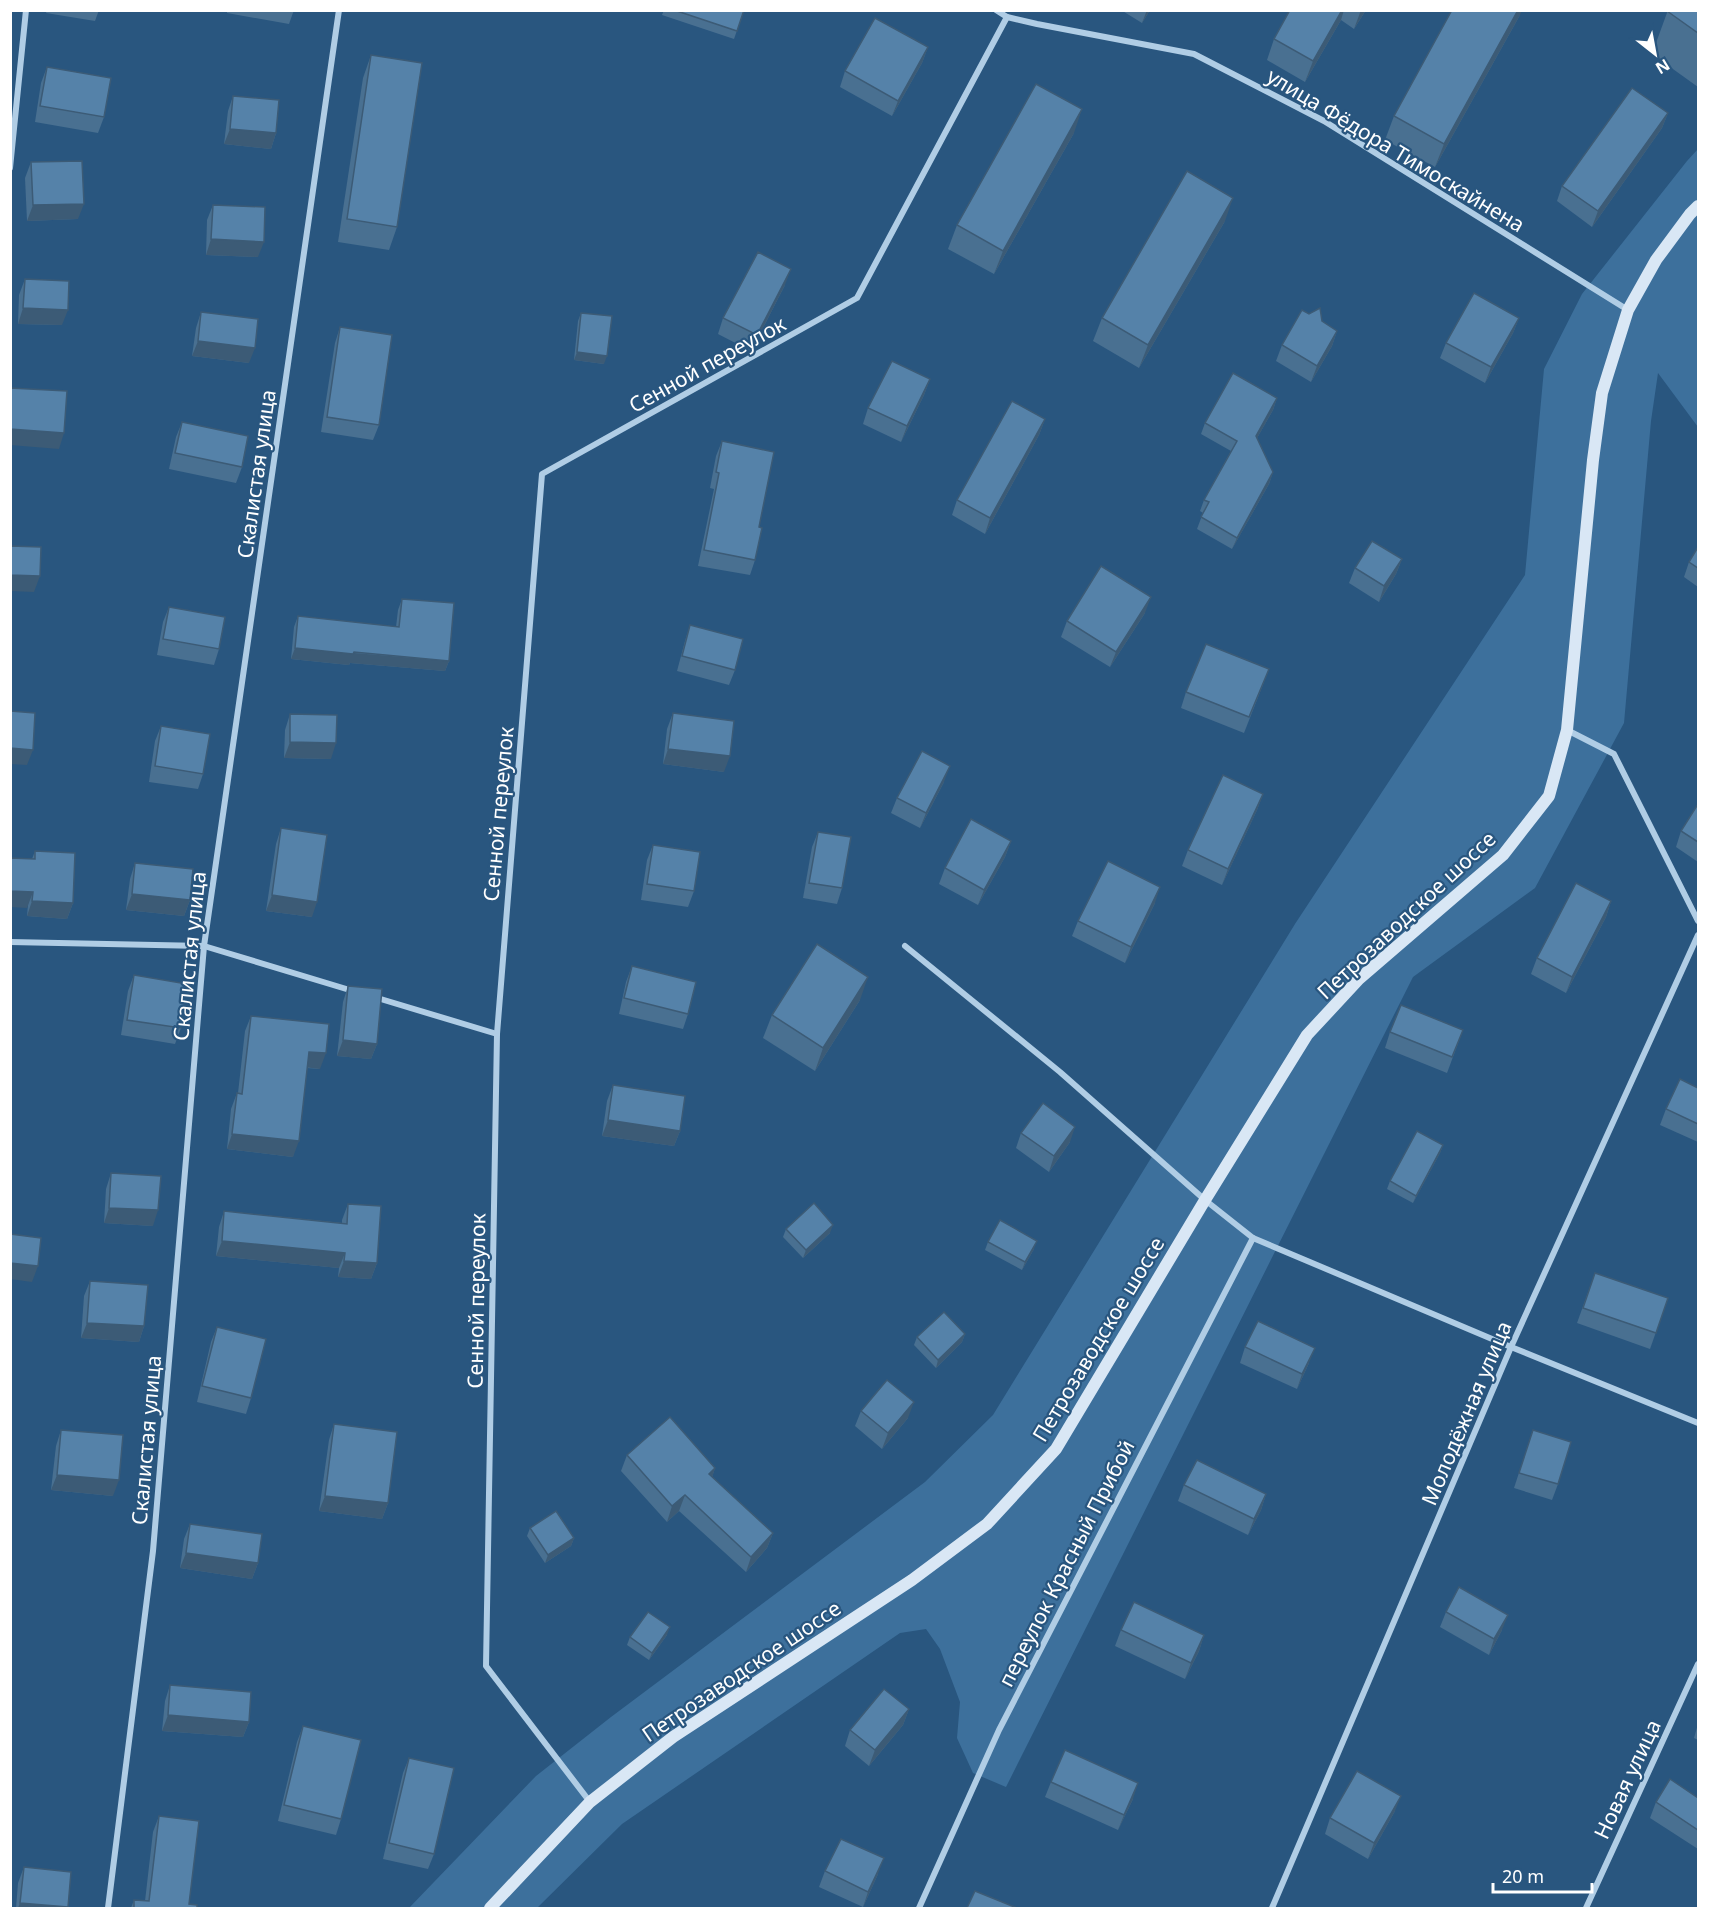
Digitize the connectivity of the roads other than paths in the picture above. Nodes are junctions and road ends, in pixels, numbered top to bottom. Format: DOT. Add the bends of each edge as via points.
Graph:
graph roads {
  1 [pos="26,10"];
  2 [pos="339,10"];
  3 [pos="996,10"];
  4 [pos="1007,17"];
  5 [pos="10,168"];
  6 [pos="1698,206"];
  7 [pos="1628,310"];
  8 [pos="1568,730"];
  9 [pos="1698,921"];
  10 [pos="1698,935"];
  11 [pos="10,942"];
  12 [pos="204,946"];
  13 [pos="905,946"];
  14 [pos="497,1034"];
  15 [pos="1206,1200"];
  16 [pos="1253,1238"];
  17 [pos="1511,1347"];
  18 [pos="1698,1423"];
  19 [pos="1698,1664"];
  20 [pos="590,1802"];
  21 [pos="108,1908"];
  22 [pos="490,1908"];
  23 [pos="919,1908"];
  24 [pos="1272,1908"];
  25 [pos="1586,1908"];
  1 -- 5 [label="street"];
  2 -- 12 [label="street, Скалистая улица"];
  3 -- 4 [label="street, улица Фёдора Тимоскайнена"];
  4 -- 7 [label="street, улица Фёдора Тимоскайнена" via="1194,54 1324,121"];
  4 -- 14 [label="street, Сенной переулок" via="857,298 542,474"];
  6 -- 7 [label="main road, Петрозаводское шоссе" via="1656,260"];
  7 -- 8 [label="main road, Петрозаводское шоссе" via="1602,393"];
  8 -- 9 [label="street" via="1614,754"];
  8 -- 15 [label="main road, Петрозаводское шоссе" via="1549,796 1503,855 1359,979 1307,1035"];
  10 -- 17 [label="street, Молодёжная улица"];
  11 -- 12 [label="street"];
  12 -- 14 [label="street"];
  12 -- 21 [label="street, Скалистая улица" via="153,1551"];
  13 -- 15 [label="street" via="1060,1072"];
  14 -- 20 [label="street, Сенной переулок" via="486,1666"];
  15 -- 16 [label="street"];
  15 -- 20 [label="main road, Петрозаводское шоссе" via="1056,1449 987,1524 912,1580 673,1737"];
  16 -- 17 [label="street"];
  16 -- 23 [label="street, переулок Красный Прибой" via="999,1730"];
  17 -- 18 [label="street"];
  17 -- 24 [label="street, Молодёжная улица"];
  19 -- 25 [label="street, Новая улица"];
  20 -- 22 [label="main road, Петрозаводское шоссе"];
}
